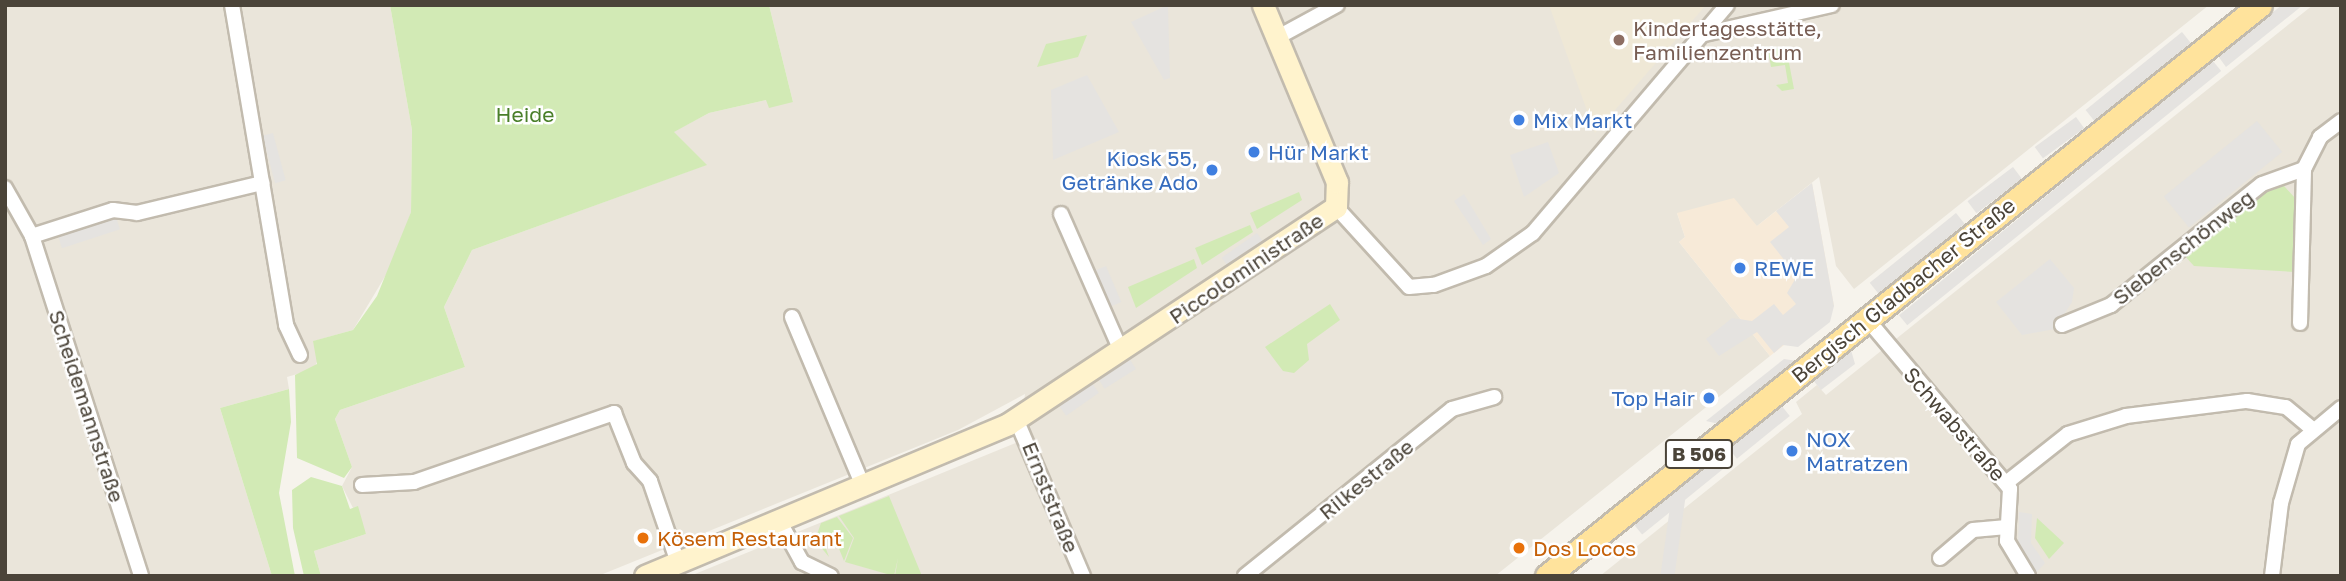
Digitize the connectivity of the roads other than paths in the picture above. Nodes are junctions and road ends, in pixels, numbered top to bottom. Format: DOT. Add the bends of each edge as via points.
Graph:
graph roads {
  1 [pos="232,5"];
  2 [pos="1263,5"];
  3 [pos="1337,5"];
  4 [pos="1727,5"];
  5 [pos="1832,5"];
  6 [pos="2260,5"];
  7 [pos="1779,9"];
  8 [pos="1703,34"];
  9 [pos="1278,37"];
  10 [pos="2341,121"];
  11 [pos="2304,169"];
  12 [pos="262,183"];
  13 [pos="5,188"];
  14 [pos="1336,207"];
  15 [pos="1061,214"];
  16 [pos="32,236"];
  17 [pos="792,317"];
  18 [pos="1867,319"];
  19 [pos="2300,323"];
  20 [pos="2062,326"];
  21 [pos="1121,351"];
  22 [pos="300,355"];
  23 [pos="1494,397"];
  24 [pos="2341,408"];
  25 [pos="1016,419"];
  26 [pos="2310,427"];
  27 [pos="2006,483"];
  28 [pos="362,485"];
  29 [pos="864,488"];
  30 [pos="779,522"];
  31 [pos="2007,527"];
  32 [pos="1940,558"];
  33 [pos="678,563"];
  34 [pos="141,576"];
  35 [pos="645,576"];
  36 [pos="831,576"];
  37 [pos="1083,576"];
  38 [pos="1245,576"];
  39 [pos="1547,576"];
  40 [pos="2028,576"];
  41 [pos="2272,576"];
  1 -- 12 [label="street"];
  2 -- 9 [label="street"];
  3 -- 9 [label="street"];
  4 -- 8 [label="street, Piccoloministraße"];
  5 -- 7 [label="street"];
  6 -- 18 [label="main road, Bergisch Gladbacher Straße / B 506"];
  7 -- 8 [label="street"];
  8 -- 14 [label="street, Piccoloministraße" via="1533,233 1486,266 1409,287"];
  9 -- 14 [label="street" via="1337,181"];
  10 -- 11 [label="street" via="2320,137"];
  11 -- 19 [label="street"];
  11 -- 20 [label="street, Siebenschönweg" via="2262,184 2110,305"];
  12 -- 16 [label="street" via="137,213 113,209"];
  12 -- 22 [label="street" via="286,326"];
  13 -- 16 [label="street, Scheidemannstraße"];
  14 -- 21 [label="street, Piccoloministraße"];
  15 -- 21 [label="street"];
  16 -- 34 [label="street, Scheidemannstraße"];
  17 -- 29 [label="street"];
  18 -- 27 [label="street, Schwabstraße"];
  18 -- 39 [label="main road, Bergisch Gladbacher Straße / B 506"];
  21 -- 25 [label="street, Piccoloministraße"];
  23 -- 38 [label="street, Rilkestraße" via="1452,410"];
  24 -- 26 [label="street"];
  25 -- 29 [label="street, Piccoloministraße"];
  25 -- 37 [label="street, Ernststraße"];
  26 -- 27 [label="street" via="2286,407 2247,401 2126,416 2068,434"];
  26 -- 41 [label="street" via="2287,473"];
  27 -- 31 [label="street, Schwabstraße" via="2013,499"];
  28 -- 33 [label="street" via="414,482 614,413 634,463 650,481"];
  29 -- 30 [label="street, Piccoloministraße"];
  30 -- 33 [label="street, Piccoloministraße"];
  30 -- 36 [label="street" via="802,562"];
  31 -- 32 [label="street" via="1973,530"];
  31 -- 40 [label="street, Schwabstraße" via="2011,552"];
  33 -- 35 [label="street, Piccoloministraße"];
}
